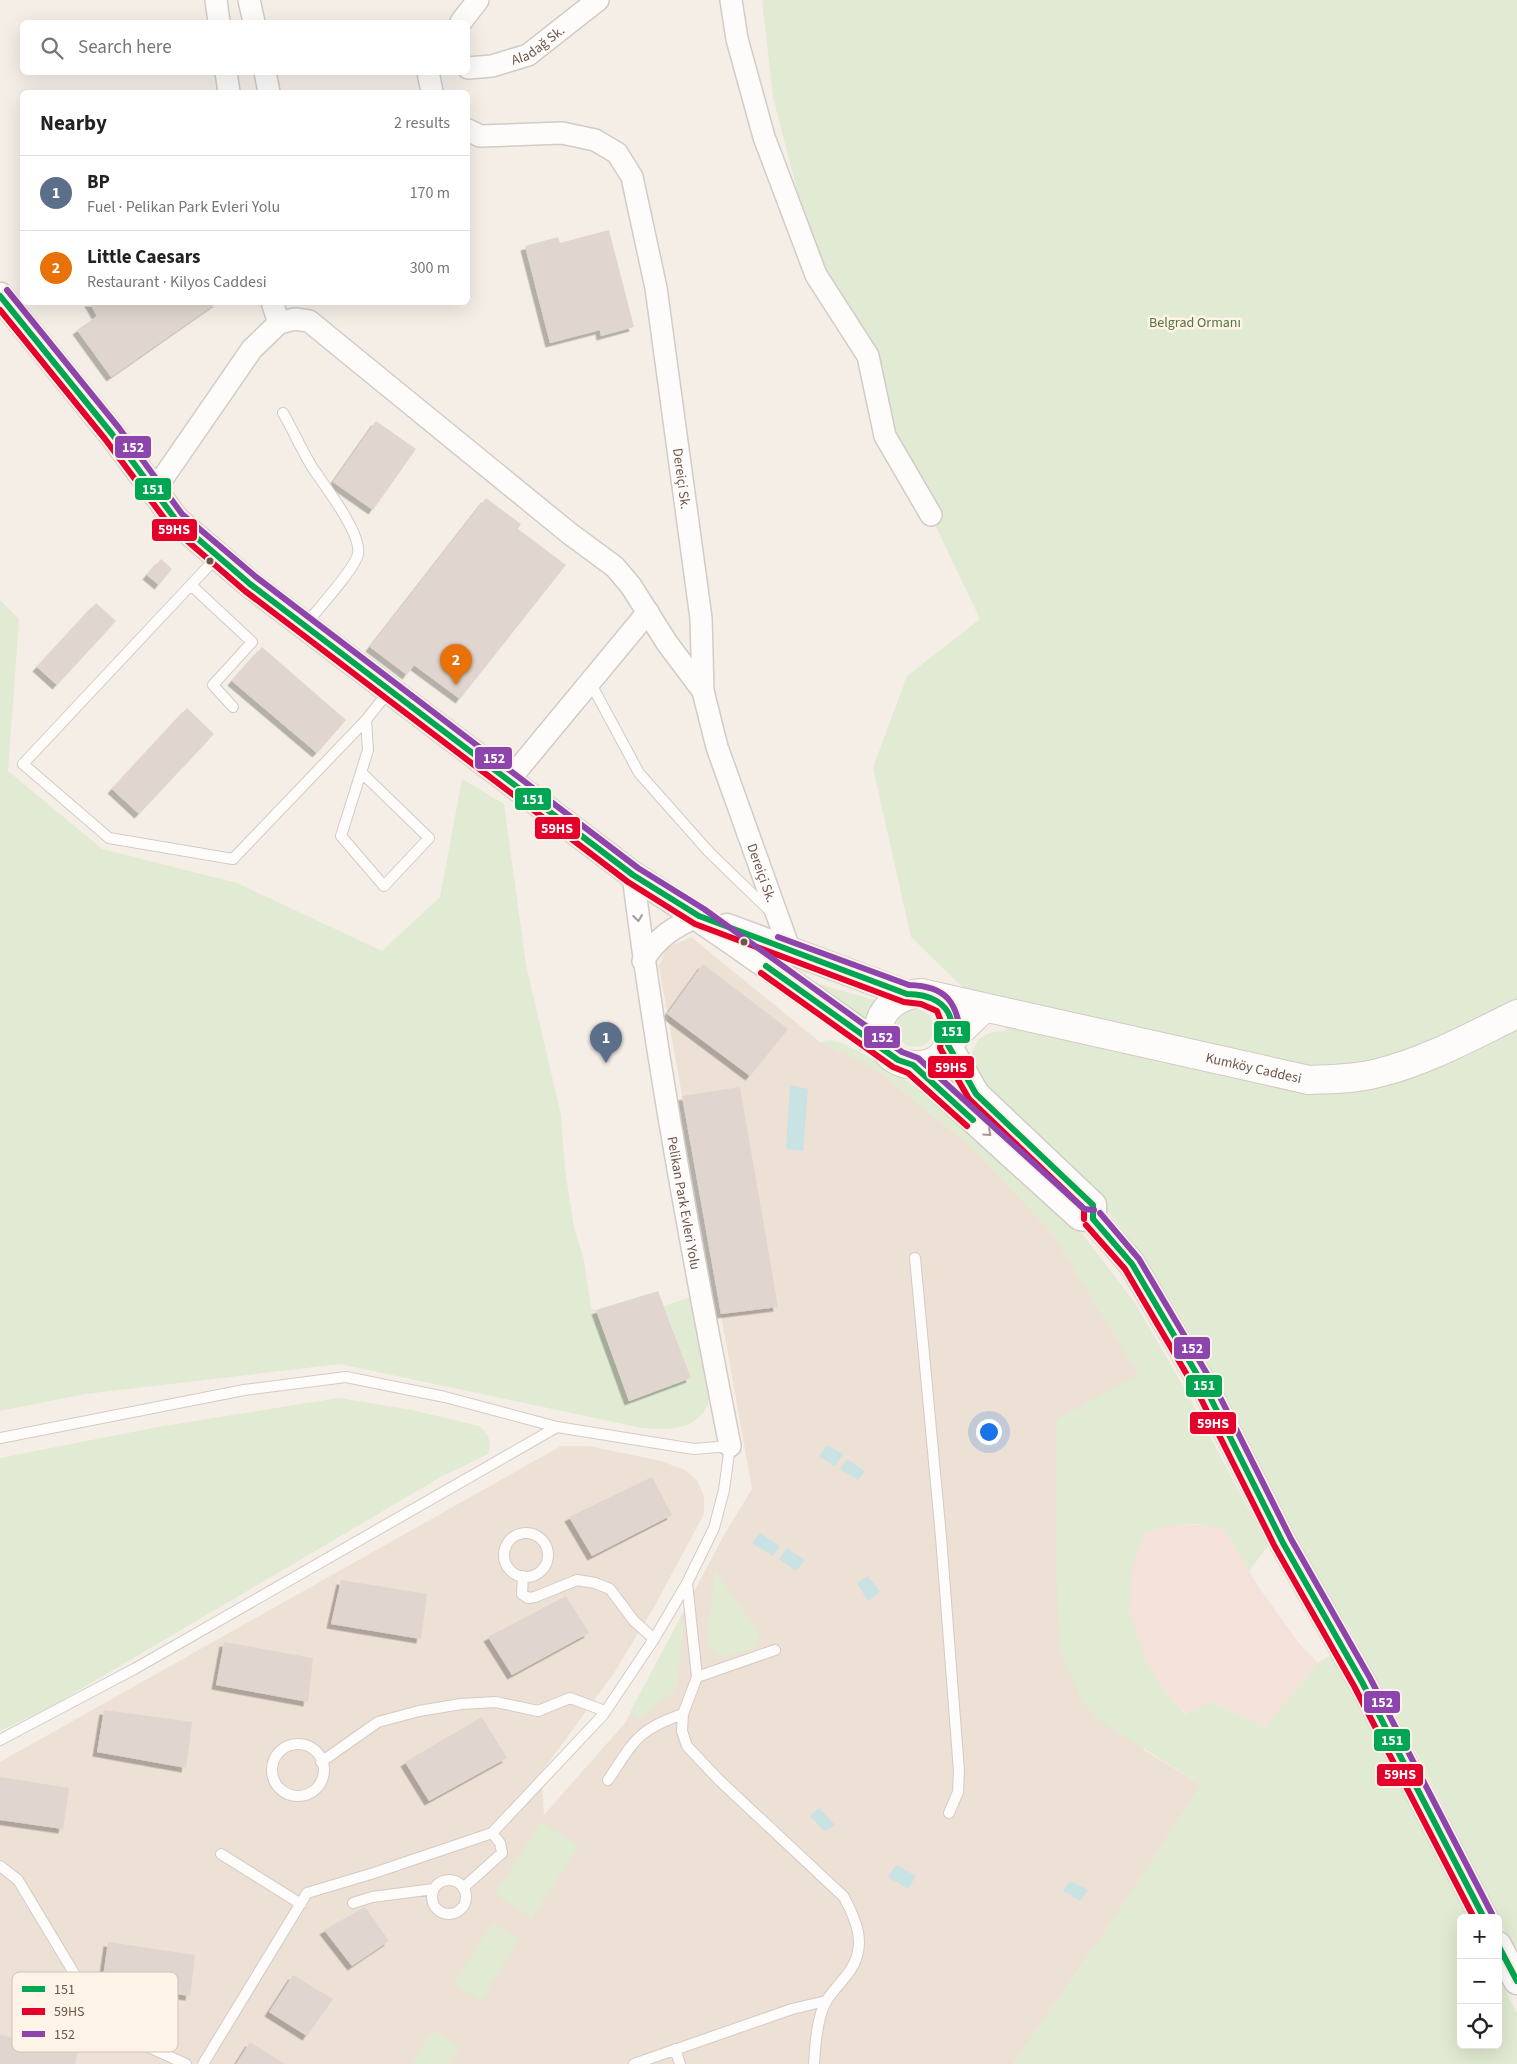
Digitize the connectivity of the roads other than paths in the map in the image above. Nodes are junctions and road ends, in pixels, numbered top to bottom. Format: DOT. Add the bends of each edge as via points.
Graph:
graph roads {
  1 [pos="216,0"];
  2 [pos="249,0"];
  3 [pos="478,0"];
  4 [pos="598,0"];
  5 [pos="731,0"];
  6 [pos="219,20"];
  7 [pos="254,20"];
  8 [pos="463,20"];
  9 [pos="470,68"];
  10 [pos="226,75"];
  11 [pos="266,75"];
  12 [pos="229,90"];
  13 [pos="269,90"];
  14 [pos="472,135"];
  15 [pos="0,296"];
  16 [pos="273,305"];
  17 [pos="308,312"];
  18 [pos="279,323"];
  19 [pos="283,412"];
  20 [pos="154,491"];
  21 [pos="931,515"];
  22 [pos="218,556"];
  23 [pos="191,585"];
  24 [pos="648,612"];
  25 [pos="305,625"];
  26 [pos="590,682"];
  27 [pos="390,690"];
  28 [pos="703,690"];
  29 [pos="233,707"];
  30 [pos="366,720"];
  31 [pos="361,772"];
  32 [pos="509,780"];
  33 [pos="633,874"];
  34 [pos="699,916"];
  35 [pos="778,918"];
  36 [pos="790,951"];
  37 [pos="643,960"];
  38 [pos="907,994"];
  39 [pos="934,998"];
  40 [pos="984,1008"];
  41 [pos="1517,1014"];
  42 [pos="950,1043"];
  43 [pos="885,1049"];
  44 [pos="913,1065"];
  45 [pos="1093,1219"];
  46 [pos="915,1258"];
  47 [pos="558,1427"];
  48 [pos="0,1438"];
  49 [pos="730,1446"];
  50 [pos="523,1576"];
  51 [pos="687,1583"];
  52 [pos="654,1640"];
  53 [pos="776,1650"];
  54 [pos="697,1677"];
  55 [pos="605,1711"];
  56 [pos="682,1714"];
  57 [pos="0,1740"];
  58 [pos="322,1762"];
  59 [pos="608,1780"];
  60 [pos="949,1813"];
  61 [pos="492,1833"];
  62 [pos="221,1854"];
  63 [pos="0,1866"];
  64 [pos="463,1888"];
  65 [pos="434,1889"];
  66 [pos="353,1903"];
  67 [pos="301,1904"];
  68 [pos="1482,1914"];
  69 [pos="1502,1953"];
  70 [pos="73,1972"];
  71 [pos="1517,1981"];
  72 [pos="826,2001"];
  73 [pos="674,2049"];
  74 [pos="160,2052"];
  75 [pos="186,2064"];
  76 [pos="203,2064"];
  77 [pos="634,2064"];
  78 [pos="680,2064"];
  79 [pos="814,2064"];
  1 -- 6 [label="street"];
  2 -- 7 [label="street"];
  3 -- 8 [label="street"];
  4 -- 9 [label="street, Aladağ Sk." via="528,55 492,66"];
  5 -- 21 [label="street" via="737,40 764,137 816,275 868,356 885,436"];
  10 -- 12 [label="street"];
  11 -- 13 [label="street"];
  14 -- 28 [label="street, Dereiçi Sk." via="562,132 595,140 617,153 632,177 658,298 701,618"];
  15 -- 20 [label="street"];
  16 -- 18 [label="street"];
  17 -- 18 [label="street"];
  17 -- 24 [label="street" via="569,533 615,567"];
  18 -- 20 [label="street" via="252,349"];
  19 -- 25 [label="lane" via="312,466 343,512 357,543 358,554 351,567"];
  20 -- 22 [label="street" via="176,520"];
  22 -- 23 [label="lane"];
  22 -- 25 [label="street"];
  23 -- 29 [label="lane" via="252,642 213,686"];
  23 -- 30 [label="lane" via="23,764 110,838 232,859"];
  24 -- 26 [label="street"];
  24 -- 28 [label="street"];
  25 -- 27 [label="street"];
  26 -- 32 [label="street"];
  26 -- 35 [label="lane" via="639,774 709,852"];
  27 -- 30 [label="lane"];
  27 -- 32 [label="street"];
  28 -- 35 [label="street, Dereiçi Sk." via="717,747"];
  30 -- 31 [label="lane" via="368,750"];
  31 -- 31 [label="lane" via="429,838 384,886 341,836"];
  32 -- 33 [label="street"];
  33 -- 34 [label="street"];
  33 -- 37 [label="street, Pelikan Park Evleri Yolu, one-way"];
  34 -- 36 [label="street"];
  34 -- 37 [label="street" via="678,924 659,939"];
  34 -- 43 [label="street" via="766,967"];
  35 -- 36 [label="street, Dereiçi Sk."];
  36 -- 38 [label="street"];
  37 -- 49 [label="street, Pelikan Park Evleri Yolu" via="695,1267"];
  38 -- 39 [label="main road" via="921,993"];
  38 -- 43 [label="main road" via="895,1000 885,1011 880,1026"];
  39 -- 40 [label="main road, Kumköy Caddesi"];
  39 -- 42 [label="main road" via="947,1009 951,1020"];
  40 -- 41 [label="main road, Kumköy Caddesi" via="1309,1080 1378,1073 1446,1049"];
  40 -- 42 [label="main road"];
  42 -- 44 [label="main road" via="940,1057 926,1064"];
  42 -- 45 [label="street" via="976,1094 1093,1205"];
  43 -- 44 [label="main road" via="898,1060"];
  44 -- 45 [label="street, one-way" via="1080,1217"];
  45 -- 68 [label="street" via="1132,1264 1208,1392 1283,1543 1362,1682"];
  46 -- 60 [label="lane" via="941,1537 958,1771 958,1792"];
  47 -- 48 [label="lane" via="445,1397 346,1378 244,1390"];
  47 -- 49 [label="lane" via="694,1449"];
  47 -- 57 [label="lane" via="136,1668"];
  49 -- 51 [label="lane" via="724,1490 714,1528"];
  50 -- 50 [label="lane" via="537,1574 546,1563 547,1549 532,1534 511,1538 504,1551 510,1571"];
  50 -- 52 [label="lane" via="522,1594 528,1598 576,1580 610,1589 634,1621"];
  51 -- 52 [label="lane"];
  51 -- 54 [label="lane"];
  52 -- 55 [label="lane"];
  53 -- 54 [label="lane"];
  54 -- 56 [label="lane"];
  55 -- 58 [label="lane" via="570,1698 538,1710 496,1702 419,1711 378,1722"];
  55 -- 61 [label="lane"];
  56 -- 59 [label="lane" via="659,1722 638,1736"];
  56 -- 72 [label="lane" via="682,1731 687,1746 844,1896 857,1922 860,1943 852,1968"];
  58 -- 58 [label="lane" via="322,1779 311,1792 303,1795 286,1793 274,1781 272,1764 275,1756 288,1745 305,1744 319,1753"];
  61 -- 64 [label="lane" via="500,1843 502,1853"];
  61 -- 67 [label="lane" via="307,1893"];
  62 -- 67 [label="lane"];
  63 -- 70 [label="lane" via="18,1880"];
  64 -- 65 [label="lane" via="448,1880"];
  64 -- 65 [label="lane" via="465,1904 452,1914 437,1909 432,1900"];
  65 -- 66 [label="lane" via="372,1897"];
  67 -- 76 [label="lane"];
  69 -- 71 [label="street"];
  72 -- 73 [label="lane" via="792,2009"];
  72 -- 79 [label="lane" via="816,2040"];
  73 -- 77 [label="lane"];
  73 -- 78 [label="lane"];
  74 -- 75 [label="lane"];
}
